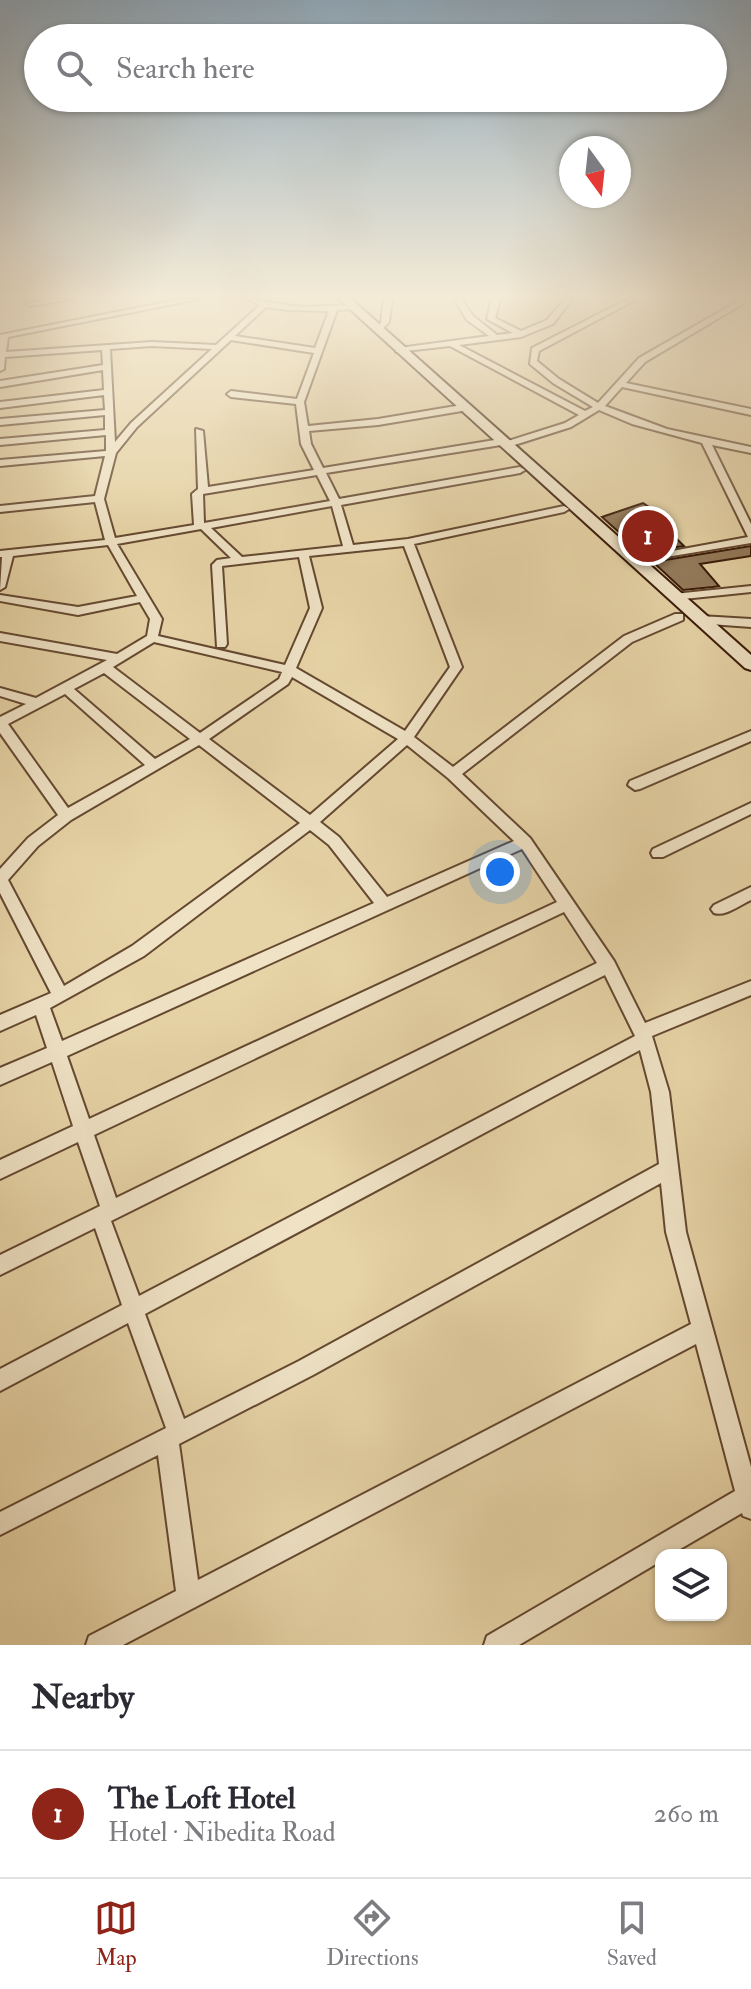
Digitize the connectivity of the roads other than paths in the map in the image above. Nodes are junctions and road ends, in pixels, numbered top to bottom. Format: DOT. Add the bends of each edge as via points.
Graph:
graph roads {
  1 [pos="52,376"];
  2 [pos="107,376"];
  3 [pos="187,376"];
  4 [pos="309,376"];
  5 [pos="427,376"];
  6 [pos="512,376"];
  7 [pos="548,376"];
  8 [pos="627,376"];
  9 [pos="0,384"];
  10 [pos="619,384"];
  11 [pos="108,392"];
  12 [pos="231,394"];
  13 [pos="300,402"];
  14 [pos="0,405"];
  15 [pos="600,406"];
  16 [pos="462,408"];
  17 [pos="109,412"];
  18 [pos="751,412"];
  19 [pos="586,415"];
  20 [pos="0,422"];
  21 [pos="304,429"];
  22 [pos="199,431"];
  23 [pos="109,432"];
  24 [pos="0,442"];
  25 [pos="706,442"];
  26 [pos="503,443"];
  27 [pos="751,450"];
  28 [pos="111,453"];
  29 [pos="0,463"];
  30 [pos="520,470"];
  31 [pos="319,473"];
  32 [pos="203,491"];
  33 [pos="99,499"];
  34 [pos="336,503"];
  35 [pos="0,509"];
  36 [pos="564,509"];
  37 [pos="202,526"];
  38 [pos="751,538"];
  39 [pos="111,542"];
  40 [pos="408,542"];
  41 [pos="349,548"];
  42 [pos="303,553"];
  43 [pos="4,554"];
  44 [pos="238,559"];
  45 [pos="634,561"];
  46 [pos="0,587"];
  47 [pos="751,589"];
  48 [pos="674,597"];
  49 [pos="0,598"];
  50 [pos="143,598"];
  51 [pos="679,617"];
  52 [pos="700,620"];
  53 [pos="751,623"];
  54 [pos="0,637"];
  55 [pos="152,638"];
  56 [pos="221,644"];
  57 [pos="120,659"];
  58 [pos="751,664"];
  59 [pos="105,667"];
  60 [pos="290,670"];
  61 [pos="751,680"];
  62 [pos="66,688"];
  63 [pos="0,692"];
  64 [pos="37,703"];
  65 [pos="0,723"];
  66 [pos="751,736"];
  67 [pos="407,738"];
  68 [pos="200,739"];
  69 [pos="154,765"];
  70 [pos="453,774"];
  71 [pos="635,785"];
  72 [pos="751,808"];
  73 [pos="66,816"];
  74 [pos="311,822"];
  75 [pos="525,842"];
  76 [pos="658,853"];
  77 [pos="751,893"];
  78 [pos="567,904"];
  79 [pos="384,905"];
  80 [pos="719,909"];
  81 [pos="608,966"];
  82 [pos="751,988"];
  83 [pos="61,996"];
  84 [pos="41,1005"];
  85 [pos="0,1023"];
  86 [pos="644,1035"];
  87 [pos="58,1051"];
  88 [pos="0,1077"];
  89 [pos="85,1130"];
  90 [pos="0,1170"];
  91 [pos="667,1170"];
  92 [pos="105,1214"];
  93 [pos="0,1265"];
  94 [pos="134,1309"];
  95 [pos="703,1329"];
  96 [pos="0,1380"];
  97 [pos="173,1435"];
  98 [pos="750,1502"];
  99 [pos="0,1524"];
  100 [pos="189,1597"];
  101 [pos="98,1645"];
  102 [pos="496,1645"];
  1 -- 9 [label="street"];
  2 -- 11 [label="street"];
  3 -- 28 [label="street"];
  4 -- 13 [label="street"];
  5 -- 16 [label="street"];
  6 -- 19 [label="street"];
  7 -- 15 [label="street"];
  8 -- 10 [label="street"];
  10 -- 15 [label="street"];
  10 -- 18 [label="street"];
  11 -- 14 [label="street"];
  11 -- 17 [label="street"];
  12 -- 13 [label="street"];
  13 -- 21 [label="street"];
  15 -- 19 [label="street"];
  15 -- 25 [label="street"];
  16 -- 21 [label="street"];
  16 -- 26 [label="street"];
  17 -- 20 [label="street"];
  17 -- 23 [label="street"];
  19 -- 26 [label="street"];
  21 -- 31 [label="street"];
  22 -- 32 [label="street"];
  23 -- 24 [label="street"];
  23 -- 28 [label="street"];
  25 -- 27 [label="street"];
  25 -- 38 [label="street"];
  26 -- 30 [label="street"];
  26 -- 31 [label="street"];
  26 -- 45 [label="street"];
  28 -- 29 [label="street"];
  28 -- 33 [label="street"];
  30 -- 34 [label="street"];
  30 -- 36 [label="street"];
  31 -- 32 [label="street"];
  31 -- 34 [label="street"];
  32 -- 37 [label="street" via="197,494"];
  33 -- 35 [label="street"];
  33 -- 39 [label="street"];
  34 -- 37 [label="street"];
  34 -- 41 [label="street"];
  36 -- 40 [label="street"];
  36 -- 51 [label="street"];
  37 -- 39 [label="street"];
  37 -- 44 [label="street"];
  38 -- 45 [label="street"];
  39 -- 43 [label="street"];
  39 -- 50 [label="street"];
  40 -- 41 [label="street"];
  40 -- 67 [label="street" via="456,667"];
  41 -- 42 [label="street"];
  42 -- 44 [label="street"];
  42 -- 60 [label="street" via="316,608"];
  43 -- 46 [label="street"];
  44 -- 56 [label="street" via="217,565"];
  45 -- 48 [label="street"];
  47 -- 48 [label="street"];
  48 -- 52 [label="street"];
  49 -- 50 [label="street" via="82,611"];
  50 -- 55 [label="street" via="156,619"];
  51 -- 61 [label="street"];
  51 -- 70 [label="street" via="628,639"];
  52 -- 53 [label="street"];
  52 -- 58 [label="street"];
  54 -- 57 [label="street"];
  55 -- 57 [label="street"];
  55 -- 60 [label="street"];
  57 -- 59 [label="street"];
  59 -- 62 [label="street"];
  59 -- 68 [label="street"];
  60 -- 67 [label="street"];
  60 -- 68 [label="street" via="258,701"];
  62 -- 64 [label="street"];
  62 -- 69 [label="street"];
  63 -- 64 [label="street"];
  64 -- 65 [label="street"];
  65 -- 73 [label="street"];
  66 -- 71 [label="street"];
  67 -- 70 [label="street"];
  67 -- 74 [label="street"];
  68 -- 69 [label="street"];
  68 -- 74 [label="street"];
  69 -- 73 [label="street"];
  70 -- 75 [label="street"];
  72 -- 76 [label="street"];
  73 -- 83 [label="street" via="0,879"];
  74 -- 79 [label="street" via="343,850"];
  74 -- 83 [label="street" via="138,951"];
  75 -- 78 [label="street"];
  75 -- 79 [label="street"];
  77 -- 80 [label="street"];
  78 -- 81 [label="street"];
  78 -- 89 [label="street"];
  79 -- 87 [label="street"];
  81 -- 86 [label="street"];
  81 -- 92 [label="street"];
  82 -- 86 [label="street"];
  83 -- 84 [label="street"];
  84 -- 85 [label="street"];
  84 -- 87 [label="street"];
  86 -- 91 [label="street" via="660,1092"];
  86 -- 94 [label="street"];
  87 -- 88 [label="street"];
  87 -- 89 [label="street"];
  89 -- 90 [label="street"];
  89 -- 92 [label="street"];
  91 -- 95 [label="street" via="676,1232"];
  91 -- 97 [label="street"];
  92 -- 93 [label="street"];
  92 -- 94 [label="street"];
  94 -- 96 [label="street"];
  94 -- 97 [label="street"];
  95 -- 98 [label="street"];
  95 -- 100 [label="street"];
  97 -- 99 [label="street"];
  97 -- 100 [label="street"];
  98 -- 102 [label="street"];
  100 -- 101 [label="street"];
}
